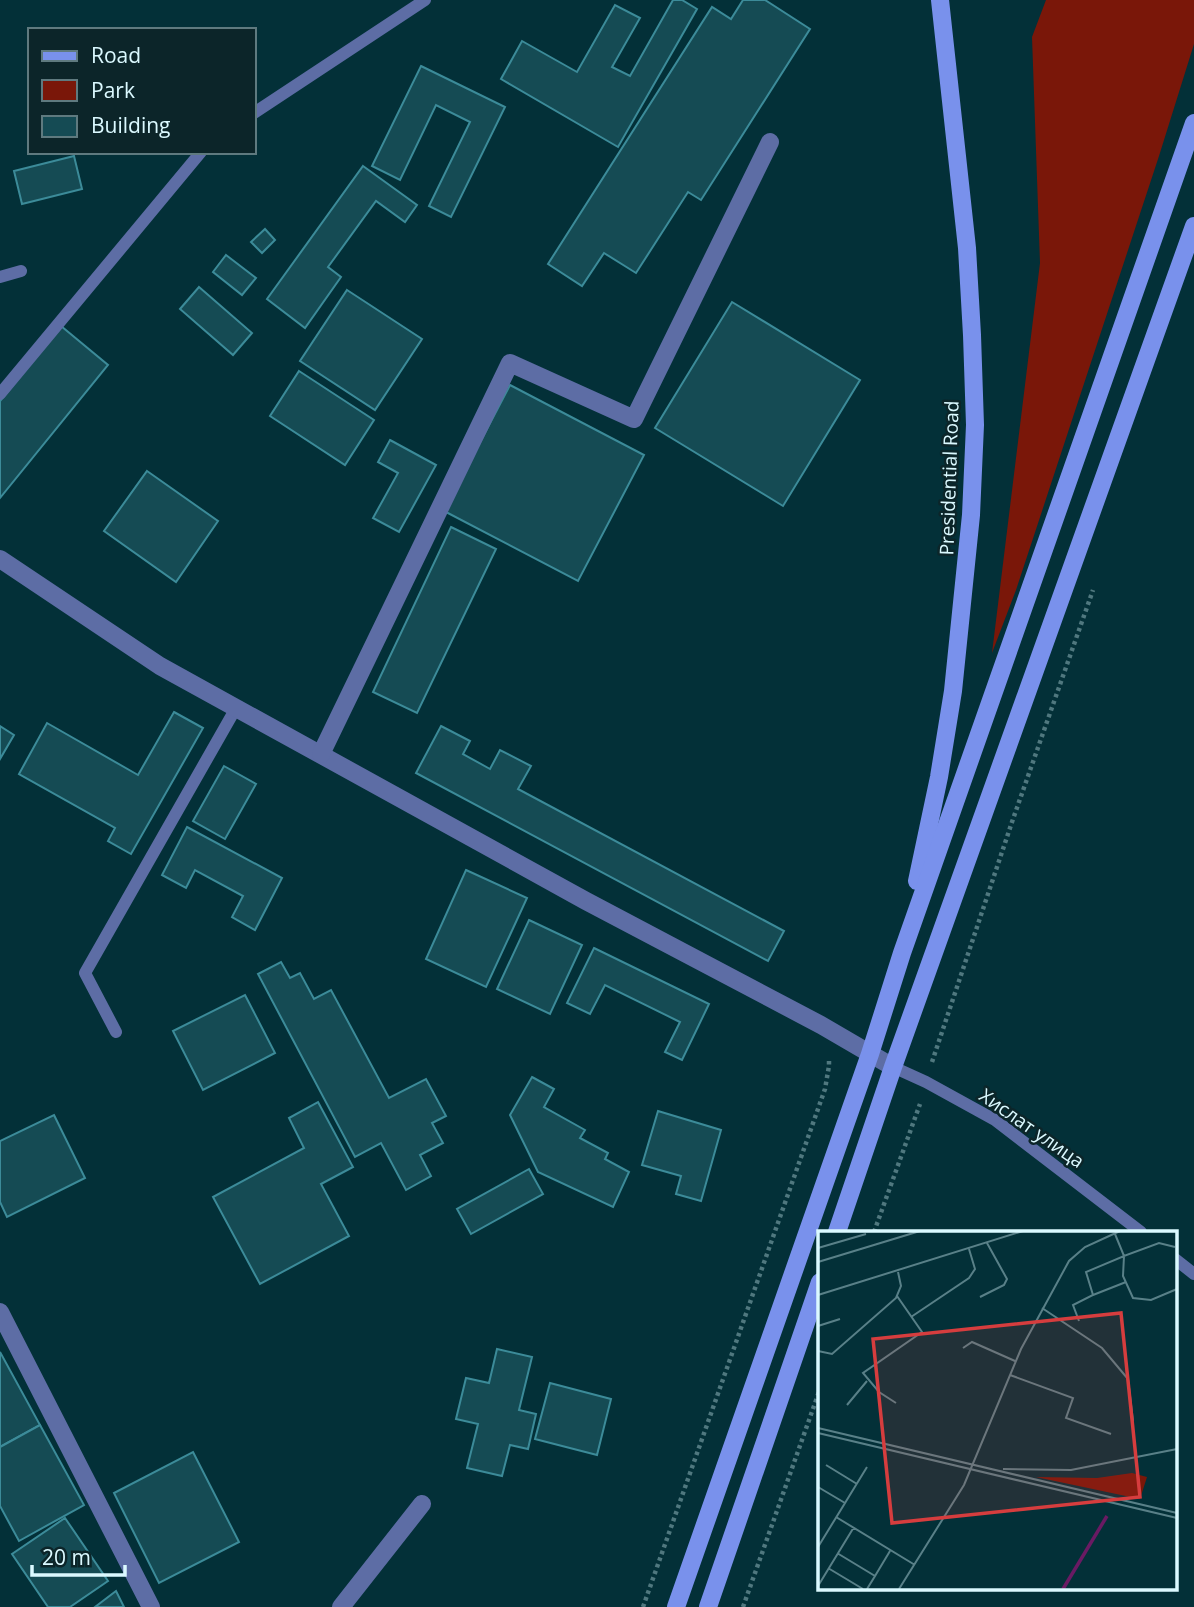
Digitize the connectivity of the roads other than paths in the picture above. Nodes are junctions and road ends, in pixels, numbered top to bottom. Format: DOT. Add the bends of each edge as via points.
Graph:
graph roads {
  1 [pos="425,0"];
  2 [pos="940,0"];
  3 [pos="256,112"];
  4 [pos="1194,123"];
  5 [pos="770,142"];
  6 [pos="199,154"];
  7 [pos="1194,226"];
  8 [pos="21,271"];
  9 [pos="0,277"];
  10 [pos="0,394"];
  11 [pos="0,559"];
  12 [pos="236,708"];
  13 [pos="321,754"];
  14 [pos="902,953"];
  15 [pos="116,1032"];
  16 [pos="870,1054"];
  17 [pos="893,1067"];
  18 [pos="838,1231"];
  19 [pos="1138,1231"];
  20 [pos="1176,1260"];
  21 [pos="1194,1274"];
  22 [pos="818,1288"];
  23 [pos="0,1312"];
  24 [pos="422,1504"];
  25 [pos="151,1607"];
  26 [pos="341,1607"];
  27 [pos="676,1607"];
  28 [pos="708,1607"];
  1 -- 3 [label="lane"];
  2 -- 14 [label="main road, Presidential Road" via="967,248 975,425 953,691"];
  4 -- 14 [label="main road"];
  5 -- 13 [label="street" via="634,419 510,363"];
  6 -- 10 [label="lane"];
  7 -- 17 [label="main road"];
  8 -- 9 [label="lane"];
  11 -- 12 [label="street" via="160,666"];
  12 -- 13 [label="street"];
  12 -- 15 [label="lane" via="85,973"];
  13 -- 16 [label="street"];
  14 -- 16 [label="main road"];
  16 -- 17 [label="street"];
  16 -- 27 [label="main road"];
  17 -- 18 [label="main road"];
  17 -- 19 [label="lane, Хислат улица" via="995,1120"];
  20 -- 21 [label="lane"];
  22 -- 28 [label="main road"];
  23 -- 25 [label="street"];
  24 -- 26 [label="street"];
}
